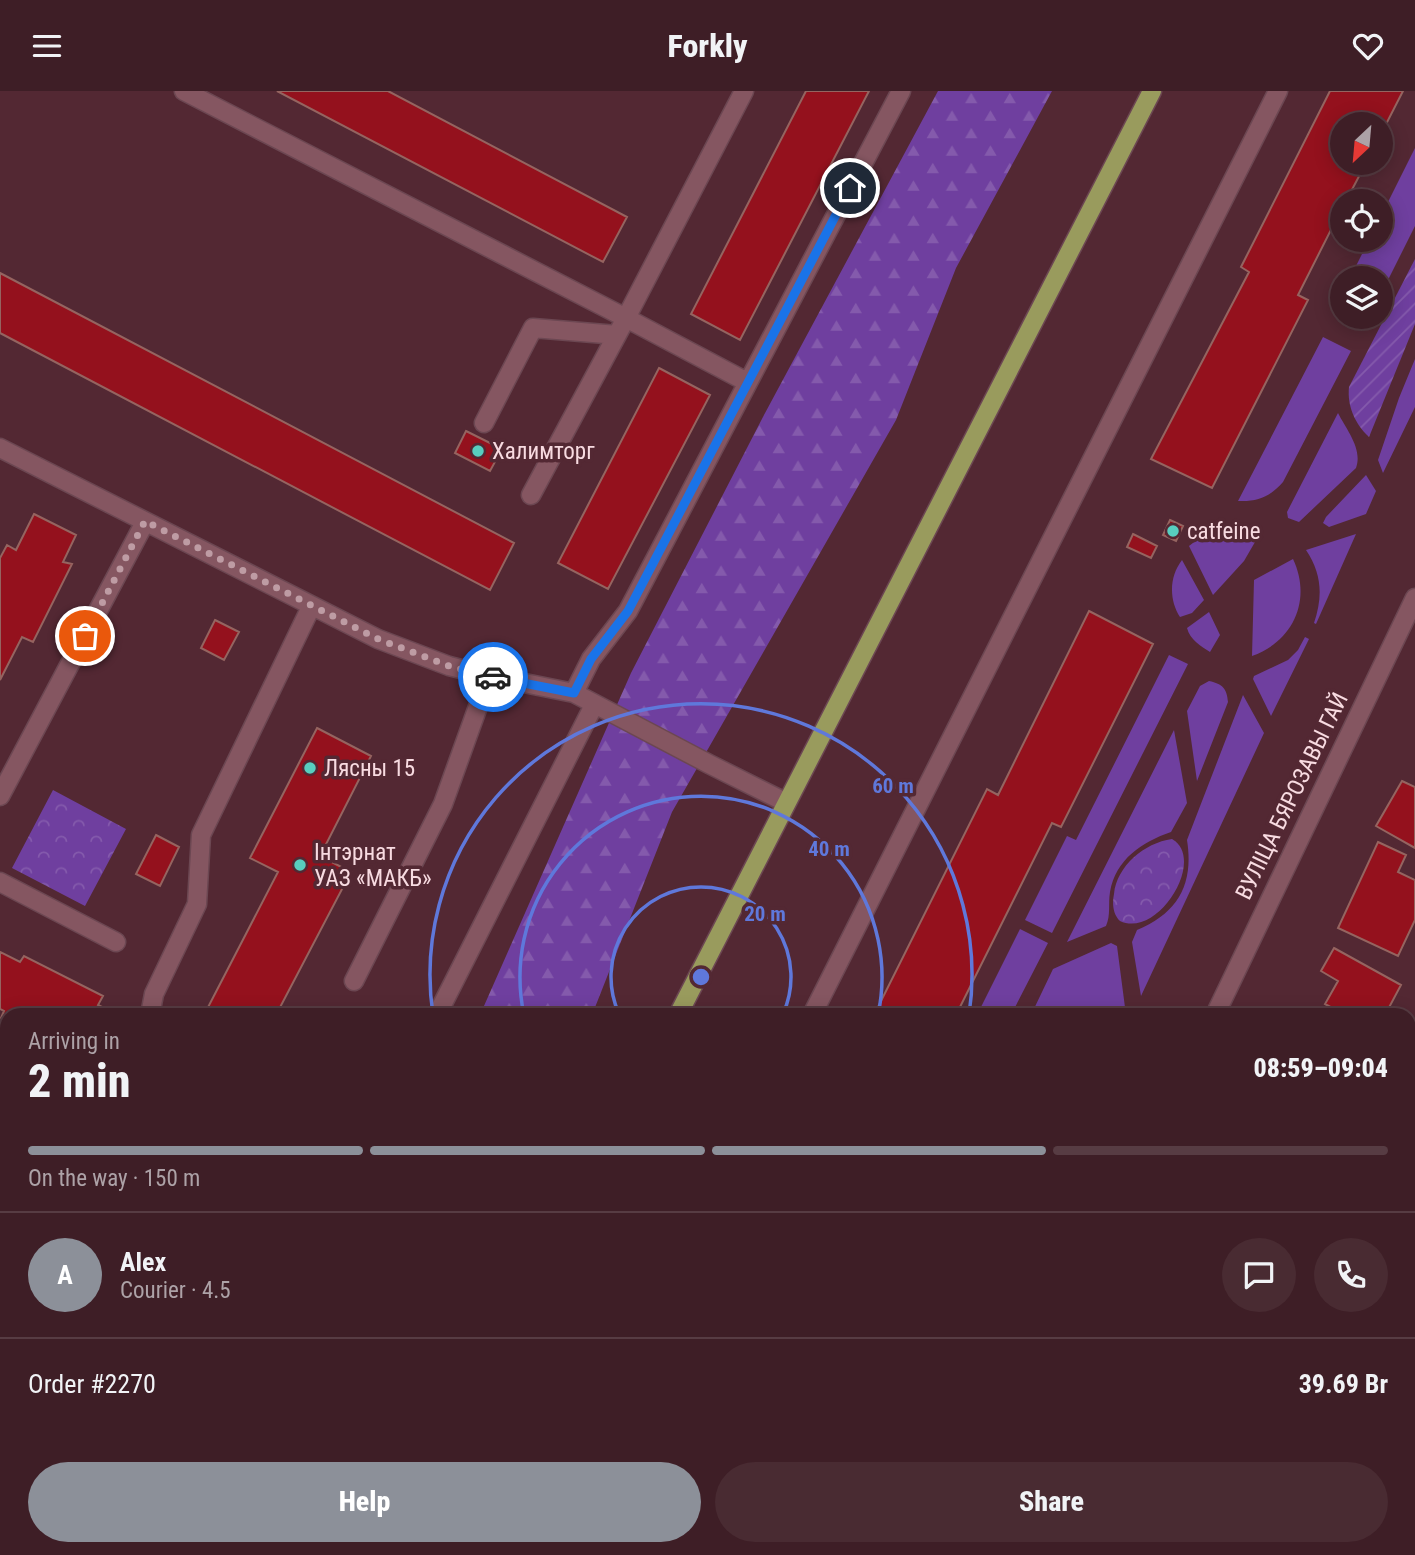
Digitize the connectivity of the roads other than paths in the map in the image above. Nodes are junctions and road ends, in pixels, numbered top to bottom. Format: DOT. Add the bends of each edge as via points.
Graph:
graph roads {
  1 [pos="184,91"];
  2 [pos="744,91"];
  3 [pos="901,91"];
  4 [pos="1152,91"];
  5 [pos="1278,91"];
  6 [pos="626,318"];
  7 [pos="617,335"];
  8 [pos="747,381"];
  9 [pos="484,423"];
  10 [pos="0,449"];
  11 [pos="531,495"];
  12 [pos="145,521"];
  13 [pos="1415,598"];
  14 [pos="311,607"];
  15 [pos="489,677"];
  16 [pos="574,693"];
  17 [pos="594,705"];
  18 [pos="0,796"];
  19 [pos="785,802"];
  20 [pos="0,882"];
  21 [pos="116,941"];
  22 [pos="354,981"];
  23 [pos="151,1008"];
  24 [pos="442,1008"];
  25 [pos="682,1008"];
  26 [pos="816,1008"];
  27 [pos="1218,1008"];
  1 -- 6 [label="street"];
  2 -- 6 [label="street"];
  3 -- 8 [label="street"];
  4 -- 19 [label="main road"];
  5 -- 26 [label="street"];
  6 -- 7 [label="street"];
  6 -- 8 [label="street"];
  7 -- 9 [label="street" via="533,328"];
  7 -- 11 [label="street"];
  8 -- 16 [label="street" via="628,611 591,659"];
  10 -- 12 [label="street"];
  12 -- 14 [label="street"];
  12 -- 18 [label="street"];
  13 -- 27 [label="street, ВУЛІЦА БЯРОЗАВЫ ГАЙ"];
  14 -- 15 [label="street" via="378,639"];
  14 -- 23 [label="street" via="201,835 197,904"];
  15 -- 16 [label="street"];
  15 -- 22 [label="street" via="443,804"];
  16 -- 17 [label="street"];
  17 -- 19 [label="street"];
  17 -- 24 [label="street"];
  19 -- 25 [label="main road"];
  20 -- 21 [label="street"];
}
